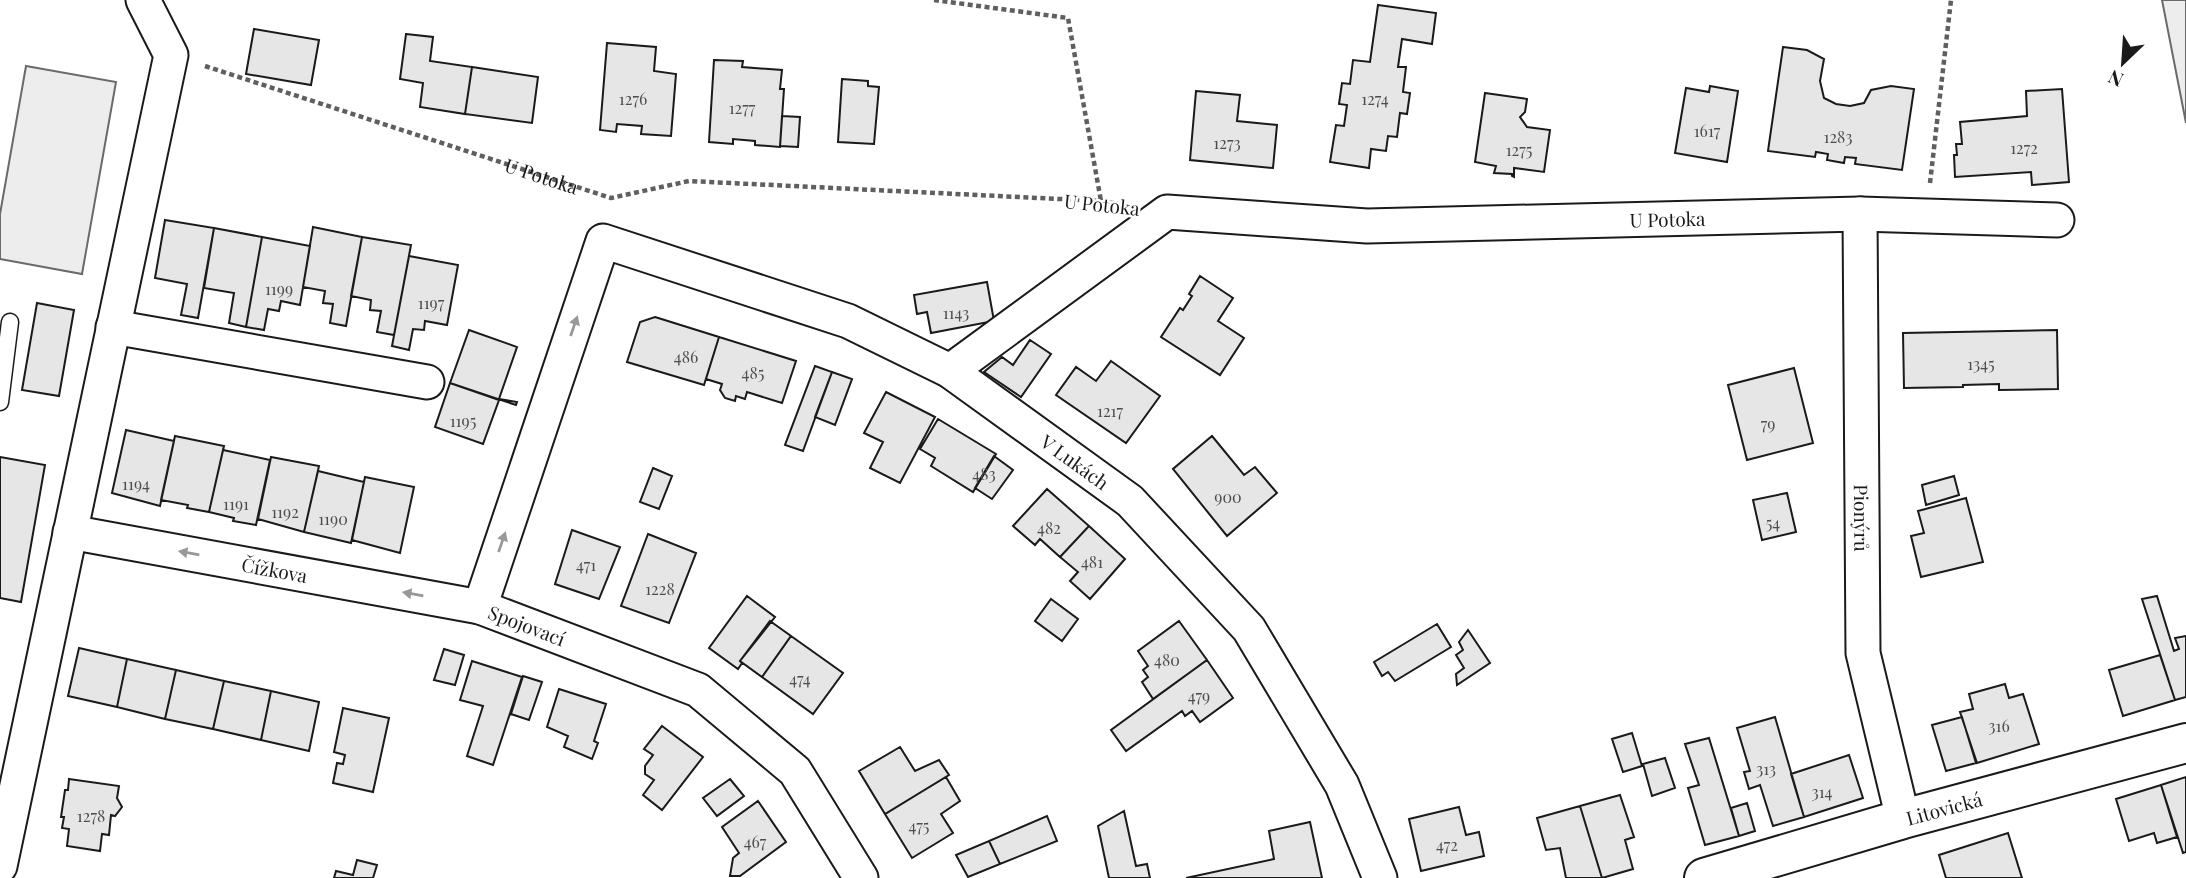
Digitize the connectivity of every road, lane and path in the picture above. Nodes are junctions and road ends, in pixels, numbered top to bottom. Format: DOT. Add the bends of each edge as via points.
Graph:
graph roads {
  1 [pos="143,0"];
  2 [pos="934,0"];
  3 [pos="1951,0"];
  4 [pos="171,55"];
  5 [pos="1101,201"];
  6 [pos="1167,212"];
  7 [pos="1860,214"];
  8 [pos="1926,217"];
  9 [pos="2057,220"];
  10 [pos="603,241"];
  11 [pos="10,322"];
  12 [pos="113,327"];
  13 [pos="950,371"];
  14 [pos="427,382"];
  15 [pos="0,402"];
  16 [pos="70,532"];
  17 [pos="480,607"];
  18 [pos="2186,744"];
  19 [pos="1903,819"];
  20 [pos="0,866"];
  21 [pos="861,878"];
  22 [pos="1380,878"];
  23 [pos="1703,878"];
  1 -- 4 [label="street"];
  2 -- 5 [label="path" via="1068,18"];
  3 -- 8 [label="path"];
  4 -- 5 [label="path, U Potoka" via="611,198 689,181"];
  4 -- 12 [label="street"];
  5 -- 6 [label="path, U Potoka"];
  6 -- 7 [label="street, U Potoka" via="1367,226"];
  6 -- 13 [label="street"];
  7 -- 8 [label="street, U Potoka"];
  7 -- 19 [label="street, Pionýrů" via="1863,653"];
  8 -- 9 [label="street, U Potoka"];
  10 -- 13 [label="street, V Lukách" via="848,321"];
  17 -- 10 [label="street, Spojovací, one-way"];
  11 -- 15 [label="lane"];
  12 -- 14 [label="street"];
  12 -- 16 [label="street"];
  13 -- 22 [label="street, V Lukách" via="1130,501 1249,629 1342,785"];
  17 -- 16 [label="street, Čížkova, one-way"];
  16 -- 20 [label="street"];
  17 -- 21 [label="street, Spojovací" via="698,690 795,771"];
  18 -- 19 [label="street, Litovická"];
  19 -- 23 [label="street, Litovická"];
}
